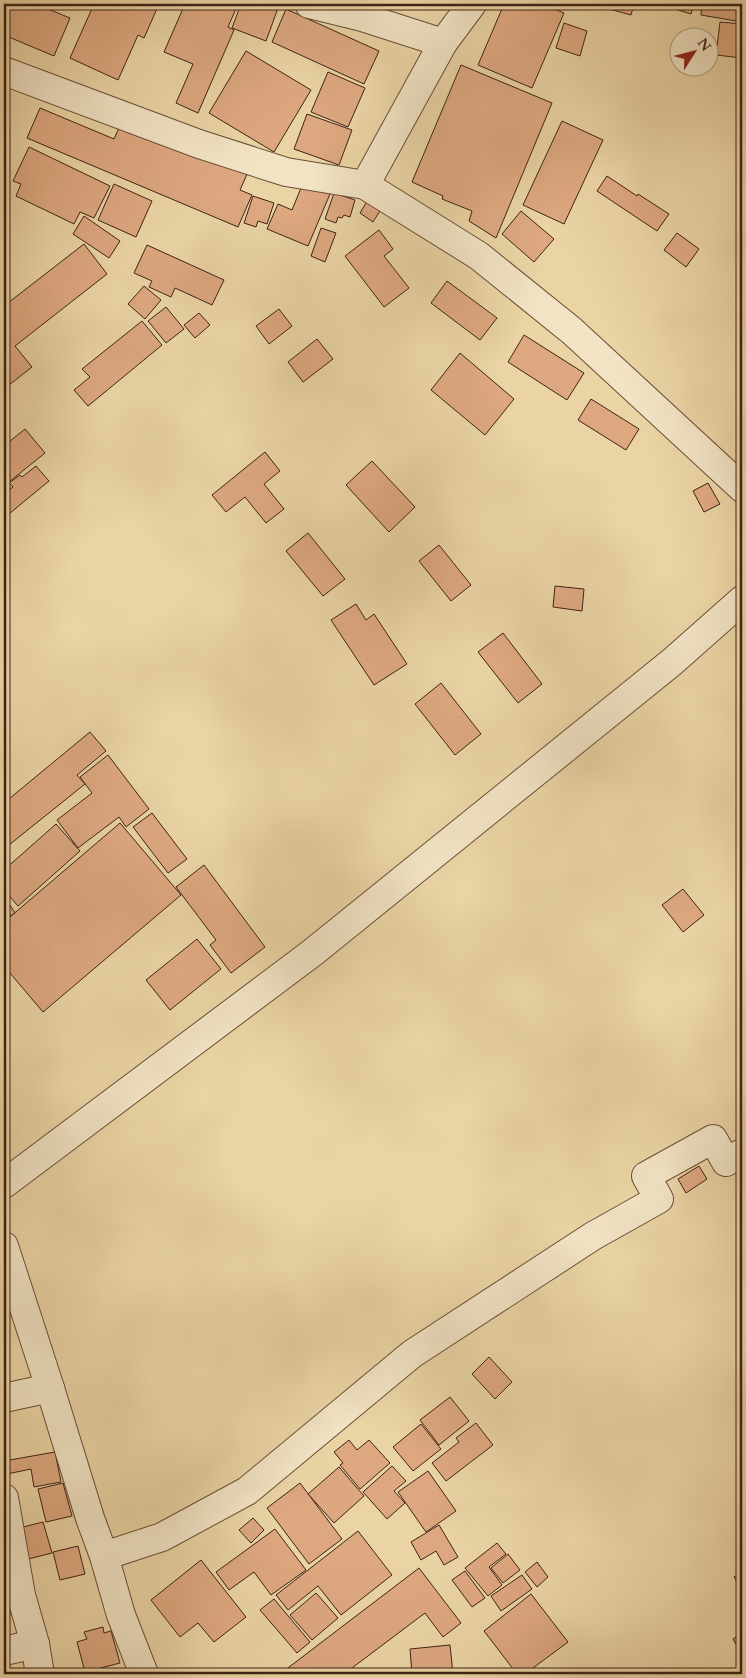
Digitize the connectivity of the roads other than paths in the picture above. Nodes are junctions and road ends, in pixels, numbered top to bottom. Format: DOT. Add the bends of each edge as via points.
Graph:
graph roads {
  1 [pos="309,4"];
  2 [pos="472,4"];
  3 [pos="443,43"];
  4 [pos="4,71"];
  5 [pos="365,185"];
  6 [pos="742,488"];
  7 [pos="742,600"];
  8 [pos="742,1153"];
  9 [pos="4,1184"];
  10 [pos="4,1246"];
  11 [pos="50,1388"];
  12 [pos="4,1398"];
  13 [pos="4,1498"];
  14 [pos="104,1556"];
  15 [pos="35,1644"];
  16 [pos="4,1651"];
  17 [pos="40,1674"];
  18 [pos="144,1674"];
  1 -- 3 [label="street"];
  2 -- 3 [label="street"];
  3 -- 5 [label="street"];
  4 -- 5 [label="street" via="260,164 286,172"];
  5 -- 6 [label="street" via="478,256 572,331"];
  7 -- 9 [label="street" via="672,662 312,953"];
  8 -- 14 [label="street" via="726,1162 713,1139 646,1176 659,1199 593,1236 412,1354 247,1491 162,1537"];
  10 -- 11 [label="street"];
  11 -- 12 [label="street"];
  11 -- 14 [label="street"];
  13 -- 15 [label="street" via="21,1595"];
  14 -- 18 [label="street" via="121,1615"];
  15 -- 16 [label="street"];
  15 -- 17 [label="street"];
}
